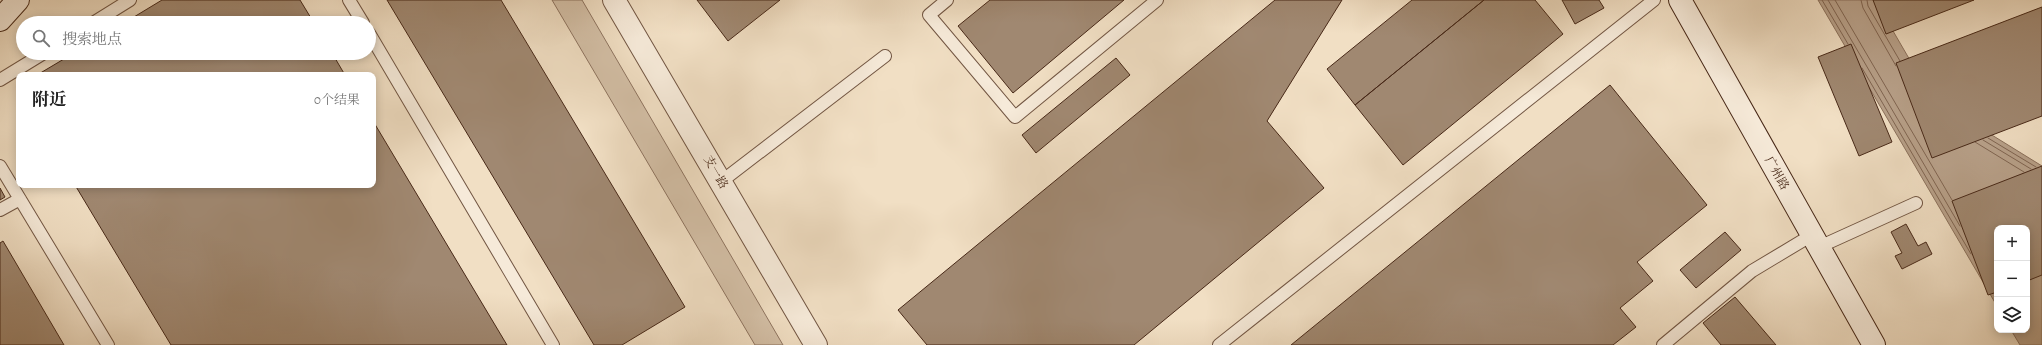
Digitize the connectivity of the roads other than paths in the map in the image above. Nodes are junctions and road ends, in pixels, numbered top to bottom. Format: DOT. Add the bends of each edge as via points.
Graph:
graph roads {
  1 [pos="6,0"];
  2 [pos="18,0"];
  3 [pos="130,0"];
  4 [pos="349,0"];
  5 [pos="614,0"];
  6 [pos="947,0"];
  7 [pos="1157,0"];
  8 [pos="1654,0"];
  9 [pos="1680,0"];
  10 [pos="0,6"];
  11 [pos="104,16"];
  12 [pos="359,16"];
  13 [pos="0,20"];
  14 [pos="376,45"];
  15 [pos="885,56"];
  16 [pos="33,60"];
  17 [pos="0,80"];
  18 [pos="0,166"];
  19 [pos="722,181"];
  20 [pos="20,198"];
  21 [pos="1916,203"];
  22 [pos="0,210"];
  23 [pos="1816,241"];
  24 [pos="108,345"];
  25 [pos="553,345"];
  26 [pos="816,345"];
  27 [pos="1219,345"];
  28 [pos="1663,345"];
  29 [pos="1874,345"];
  1 -- 10 [label="main road"];
  2 -- 13 [label="main road"];
  3 -- 11 [label="lane"];
  4 -- 12 [label="lane"];
  5 -- 19 [label="main road, 支一路"];
  6 -- 7 [label="lane" via="929,15 1015,117"];
  8 -- 27 [label="lane"];
  9 -- 23 [label="main road, 广州路"];
  14 -- 25 [label="lane"];
  15 -- 19 [label="lane"];
  16 -- 17 [label="lane"];
  18 -- 20 [label="lane"];
  19 -- 26 [label="main road, 支一路"];
  20 -- 22 [label="lane"];
  20 -- 24 [label="lane"];
  21 -- 23 [label="lane"];
  23 -- 28 [label="lane" via="1752,271"];
  23 -- 29 [label="main road, 广州路"];
}
